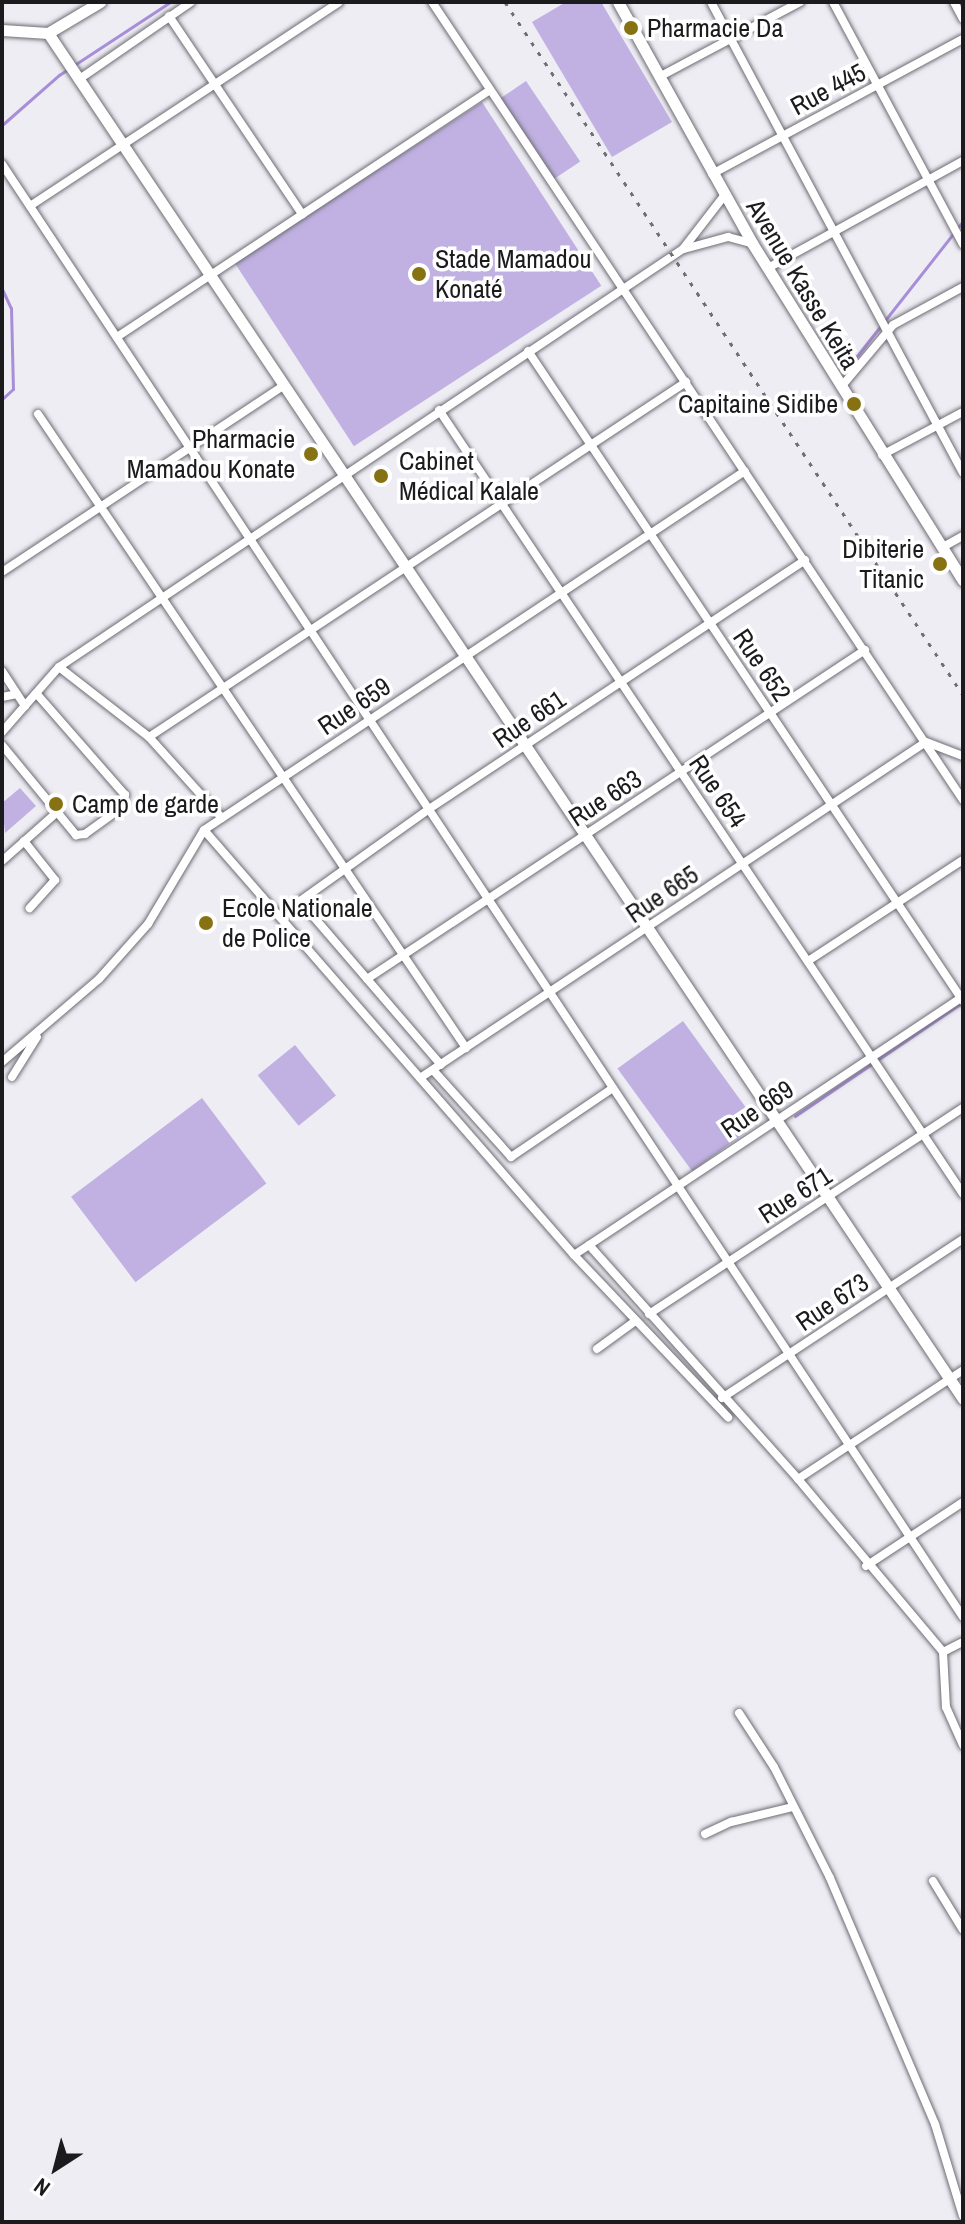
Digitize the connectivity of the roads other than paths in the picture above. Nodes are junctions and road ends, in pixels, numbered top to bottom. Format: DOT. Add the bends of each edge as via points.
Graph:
graph roads {
  1 [pos="100,2"];
  2 [pos="191,2"];
  3 [pos="339,2"];
  4 [pos="432,2"];
  5 [pos="618,2"];
  6 [pos="711,2"];
  7 [pos="800,2"];
  8 [pos="833,2"];
  9 [pos="954,2"];
  10 [pos="169,16"];
  11 [pos="963,19"];
  12 [pos="2,30"];
  13 [pos="48,33"];
  14 [pos="730,39"];
  15 [pos="963,39"];
  16 [pos="659,77"];
  17 [pos="77,78"];
  18 [pos="215,84"];
  19 [pos="878,86"];
  20 [pos="490,90"];
  21 [pos="782,136"];
  22 [pos="122,145"];
  23 [pos="963,161"];
  24 [pos="2,164"];
  25 [pos="712,174"];
  26 [pos="928,180"];
  27 [pos="724,196"];
  28 [pos="30,206"];
  29 [pos="302,214"];
  30 [pos="833,232"];
  31 [pos="961,240"];
  32 [pos="752,243"];
  33 [pos="683,249"];
  34 [pos="768,268"];
  35 [pos="209,276"];
  36 [pos="963,287"];
  37 [pos="623,289"];
  38 [pos="889,328"];
  39 [pos="117,337"];
  40 [pos="528,351"];
  41 [pos="686,382"];
  42 [pos="283,386"];
  43 [pos="841,387"];
  44 [pos="439,410"];
  45 [pos="963,412"];
  46 [pos="38,414"];
  47 [pos="937,425"];
  48 [pos="591,445"];
  49 [pos="190,448"];
  50 [pos="882,455"];
  51 [pos="745,471"];
  52 [pos="963,473"];
  53 [pos="343,474"];
  54 [pos="502,503"];
  55 [pos="103,505"];
  56 [pos="650,534"];
  57 [pos="963,536"];
  58 [pos="249,537"];
  59 [pos="943,547"];
  60 [pos="805,560"];
  61 [pos="405,567"];
  62 [pos="2,572"];
  63 [pos="963,581"];
  64 [pos="561,593"];
  65 [pos="163,594"];
  66 [pos="710,623"];
  67 [pos="311,630"];
  68 [pos="865,650"];
  69 [pos="465,657"];
  70 [pos="59,667"];
  71 [pos="2,671"];
  72 [pos="621,682"];
  73 [pos="225,687"];
  74 [pos="36,693"];
  75 [pos="17,694"];
  76 [pos="2,697"];
  77 [pos="25,706"];
  78 [pos="770,713"];
  79 [pos="370,720"];
  80 [pos="2,732"];
  81 [pos="149,737"];
  82 [pos="926,742"];
  83 [pos="2,745"];
  84 [pos="525,746"];
  85 [pos="963,756"];
  86 [pos="681,772"];
  87 [pos="285,776"];
  88 [pos="963,800"];
  89 [pos="832,805"];
  90 [pos="429,809"];
  91 [pos="56,813"];
  92 [pos="222,818"];
  93 [pos="204,830"];
  94 [pos="585,835"];
  95 [pos="24,841"];
  96 [pos="963,860"];
  97 [pos="2,861"];
  98 [pos="743,864"];
  99 [pos="346,868"];
  100 [pos="488,899"];
  101 [pos="300,901"];
  102 [pos="897,902"];
  103 [pos="30,908"];
  104 [pos="279,916"];
  105 [pos="647,928"];
  106 [pos="404,955"];
  107 [pos="808,961"];
  108 [pos="367,979"];
  109 [pos="550,992"];
  110 [pos="962,999"];
  111 [pos="41,1032"];
  112 [pos="466,1048"];
  113 [pos="872,1057"];
  114 [pos="2,1062"];
  115 [pos="437,1067"];
  116 [pos="12,1077"];
  117 [pos="420,1078"];
  118 [pos="613,1088"];
  119 [pos="963,1108"];
  120 [pos="776,1120"];
  121 [pos="924,1135"];
  122 [pos="678,1186"];
  123 [pos="963,1194"];
  124 [pos="828,1198"];
  125 [pos="963,1239"];
  126 [pos="589,1245"];
  127 [pos="574,1255"];
  128 [pos="729,1262"];
  129 [pos="888,1288"];
  130 [pos="649,1314"];
  131 [pos="634,1322"];
  132 [pos="597,1349"];
  133 [pos="789,1354"];
  134 [pos="963,1370"];
  135 [pos="950,1379"];
  136 [pos="722,1398"];
  137 [pos="963,1399"];
  138 [pos="728,1417"];
  139 [pos="850,1445"];
  140 [pos="798,1479"];
  141 [pos="963,1502"];
  142 [pos="910,1537"];
  143 [pos="866,1566"];
  144 [pos="963,1617"];
  145 [pos="963,1642"];
  146 [pos="943,1652"];
  147 [pos="739,1713"];
  148 [pos="963,1745"];
  149 [pos="793,1807"];
  150 [pos="705,1834"];
  151 [pos="933,1881"];
  152 [pos="963,1930"];
  153 [pos="963,2216"];
  1 -- 13 [label="street"];
  2 -- 10 [label="street"];
  3 -- 18 [label="street"];
  4 -- 20 [label="street"];
  5 -- 16 [label="street, Avenue Kasse Keita"];
  6 -- 14 [label="street"];
  7 -- 14 [label="street"];
  8 -- 19 [label="street"];
  9 -- 11 [label="street"];
  10 -- 17 [label="street"];
  10 -- 18 [label="street"];
  12 -- 13 [label="street"];
  13 -- 17 [label="street"];
  14 -- 16 [label="street"];
  14 -- 21 [label="street"];
  15 -- 19 [label="street, Rue 445"];
  16 -- 25 [label="street, Avenue Kasse Keita"];
  17 -- 22 [label="street"];
  18 -- 22 [label="street"];
  18 -- 29 [label="street"];
  19 -- 21 [label="street, Rue 445"];
  19 -- 26 [label="street"];
  20 -- 29 [label="street"];
  20 -- 37 [label="street"];
  21 -- 25 [label="street, Rue 445"];
  21 -- 30 [label="street"];
  22 -- 28 [label="street"];
  22 -- 35 [label="street"];
  23 -- 26 [label="street"];
  24 -- 28 [label="street"];
  25 -- 27 [label="street, Avenue Kasse Keita"];
  26 -- 30 [label="street"];
  26 -- 31 [label="street"];
  27 -- 32 [label="street, Avenue Kasse Keita"];
  27 -- 33 [label="street"];
  28 -- 39 [label="street"];
  29 -- 35 [label="street"];
  30 -- 34 [label="street"];
  30 -- 38 [label="street"];
  32 -- 33 [label="street" via="728,237"];
  32 -- 34 [label="street, Avenue Kasse Keita"];
  33 -- 37 [label="street"];
  34 -- 43 [label="street, Avenue Kasse Keita"];
  35 -- 39 [label="street"];
  35 -- 42 [label="street"];
  36 -- 38 [label="street"];
  37 -- 40 [label="street"];
  37 -- 41 [label="street"];
  38 -- 43 [label="street"];
  38 -- 47 [label="street"];
  39 -- 49 [label="street"];
  40 -- 44 [label="street"];
  40 -- 48 [label="street, Rue 652"];
  41 -- 48 [label="street"];
  41 -- 51 [label="street"];
  42 -- 49 [label="street"];
  42 -- 53 [label="street"];
  43 -- 50 [label="street, Avenue Kasse Keita"];
  44 -- 53 [label="street"];
  44 -- 54 [label="street, Rue 654"];
  45 -- 47 [label="street"];
  46 -- 55 [label="street"];
  47 -- 50 [label="street"];
  47 -- 52 [label="street"];
  48 -- 54 [label="street"];
  48 -- 56 [label="street, Rue 652"];
  49 -- 55 [label="street"];
  49 -- 58 [label="street"];
  50 -- 59 [label="street, Avenue Kasse Keita"];
  51 -- 56 [label="street, Rue 659"];
  51 -- 60 [label="street"];
  53 -- 58 [label="street"];
  53 -- 61 [label="street"];
  54 -- 61 [label="street"];
  54 -- 64 [label="street, Rue 654"];
  55 -- 62 [label="street"];
  55 -- 65 [label="street"];
  56 -- 64 [label="street, Rue 659"];
  56 -- 66 [label="street, Rue 652"];
  57 -- 59 [label="street"];
  58 -- 65 [label="street"];
  58 -- 67 [label="street"];
  59 -- 63 [label="street, Avenue Kasse Keita"];
  60 -- 66 [label="street, Rue 661"];
  60 -- 68 [label="street"];
  61 -- 67 [label="street"];
  61 -- 69 [label="street"];
  64 -- 69 [label="street, Rue 659"];
  64 -- 72 [label="street, Rue 654"];
  65 -- 70 [label="street"];
  65 -- 73 [label="street"];
  66 -- 72 [label="street, Rue 661"];
  66 -- 78 [label="street, Rue 652"];
  67 -- 73 [label="street"];
  67 -- 79 [label="street"];
  68 -- 78 [label="street, Rue 663"];
  68 -- 82 [label="street"];
  69 -- 79 [label="street, Rue 659"];
  69 -- 84 [label="street"];
  70 -- 74 [label="street"];
  70 -- 81 [label="street"];
  71 -- 75 [label="street"];
  72 -- 84 [label="street, Rue 661"];
  72 -- 86 [label="street, Rue 654"];
  73 -- 81 [label="street"];
  73 -- 87 [label="street"];
  74 -- 77 [label="street"];
  74 -- 91 [label="street" via="125,795 121,808 85,834 72,833"];
  75 -- 76 [label="street"];
  75 -- 77 [label="street"];
  77 -- 80 [label="street"];
  78 -- 86 [label="street, Rue 663"];
  78 -- 89 [label="street, Rue 652"];
  79 -- 87 [label="street, Rue 659"];
  79 -- 90 [label="street"];
  81 -- 92 [label="street"];
  82 -- 85 [label="street"];
  82 -- 88 [label="street"];
  82 -- 89 [label="street, Rue 665"];
  83 -- 91 [label="street"];
  84 -- 90 [label="street, Rue 661"];
  84 -- 94 [label="street"];
  86 -- 94 [label="street, Rue 663"];
  86 -- 98 [label="street, Rue 654"];
  87 -- 92 [label="street, Rue 659"];
  87 -- 99 [label="street"];
  89 -- 98 [label="street, Rue 665"];
  89 -- 102 [label="street, Rue 652"];
  90 -- 99 [label="street, Rue 661"];
  90 -- 100 [label="street"];
  91 -- 95 [label="street"];
  92 -- 93 [label="street, Rue 659"];
  93 -- 104 [label="street"];
  93 -- 111 [label="street, Rue 659" via="148,924"];
  94 -- 100 [label="street, Rue 663"];
  94 -- 105 [label="street"];
  95 -- 97 [label="street"];
  95 -- 103 [label="street" via="55,880"];
  96 -- 102 [label="street"];
  98 -- 105 [label="street, Rue 665"];
  98 -- 107 [label="street, Rue 654"];
  99 -- 101 [label="street, Rue 661"];
  99 -- 106 [label="street"];
  100 -- 106 [label="street, Rue 663"];
  100 -- 109 [label="street"];
  101 -- 104 [label="street, Rue 661"];
  101 -- 108 [label="street"];
  102 -- 107 [label="street"];
  102 -- 110 [label="street, Rue 652"];
  104 -- 117 [label="street"];
  105 -- 109 [label="street, Rue 665"];
  105 -- 120 [label="street"];
  106 -- 108 [label="street, Rue 663"];
  106 -- 112 [label="street"];
  107 -- 113 [label="street, Rue 654"];
  108 -- 115 [label="street"];
  109 -- 112 [label="street, Rue 665"];
  109 -- 118 [label="street"];
  110 -- 113 [label="street, Rue 669"];
  111 -- 114 [label="street, Rue 659"];
  111 -- 116 [label="street, Rue 659"];
  112 -- 115 [label="street, Rue 665"];
  113 -- 120 [label="street, Rue 669"];
  113 -- 121 [label="street, Rue 654"];
  115 -- 117 [label="street, Rue 665"];
  115 -- 118 [label="street" via="511,1157"];
  117 -- 127 [label="street"];
  118 -- 122 [label="street"];
  119 -- 121 [label="street, Rue 671"];
  120 -- 122 [label="street, Rue 669"];
  120 -- 124 [label="street"];
  121 -- 123 [label="street, Rue 654"];
  121 -- 124 [label="street, Rue 671"];
  122 -- 126 [label="street, Rue 669"];
  122 -- 128 [label="street"];
  124 -- 128 [label="street, Rue 671"];
  124 -- 129 [label="street"];
  125 -- 129 [label="street, Rue 673"];
  126 -- 127 [label="street, Rue 669"];
  126 -- 130 [label="street"];
  127 -- 131 [label="street"];
  128 -- 130 [label="street, Rue 671"];
  128 -- 133 [label="street"];
  129 -- 133 [label="street, Rue 673"];
  129 -- 135 [label="street"];
  130 -- 136 [label="street"];
  131 -- 132 [label="street"];
  131 -- 138 [label="street"];
  133 -- 136 [label="street, Rue 673"];
  133 -- 139 [label="street"];
  134 -- 135 [label="street"];
  135 -- 137 [label="street"];
  135 -- 139 [label="street"];
  136 -- 140 [label="street"];
  139 -- 140 [label="street"];
  139 -- 142 [label="street"];
  140 -- 143 [label="street"];
  141 -- 142 [label="street"];
  142 -- 143 [label="street"];
  142 -- 144 [label="street"];
  143 -- 146 [label="street"];
  145 -- 146 [label="street"];
  146 -- 148 [label="street" via="946,1707"];
  147 -- 149 [label="street"];
  149 -- 150 [label="street"];
  149 -- 153 [label="street" via="830,1878 935,2124"];
  151 -- 152 [label="street"];
}
